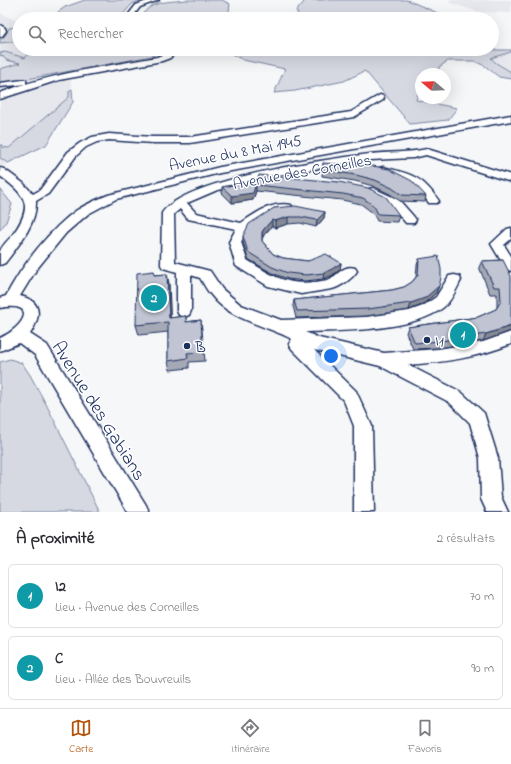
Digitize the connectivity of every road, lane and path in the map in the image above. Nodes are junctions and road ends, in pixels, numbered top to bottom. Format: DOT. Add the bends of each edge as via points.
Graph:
graph roads {
  1 [pos="156,0"];
  2 [pos="133,12"];
  3 [pos="0,27"];
  4 [pos="0,35"];
  5 [pos="167,56"];
  6 [pos="31,84"];
  7 [pos="0,85"];
  8 [pos="0,96"];
  9 [pos="380,98"];
  10 [pos="511,118"];
  11 [pos="416,135"];
  12 [pos="427,152"];
  13 [pos="336,162"];
  14 [pos="0,171"];
  15 [pos="258,175"];
  16 [pos="511,179"];
  17 [pos="297,180"];
  18 [pos="364,189"];
  19 [pos="30,200"];
  20 [pos="433,201"];
  21 [pos="180,202"];
  22 [pos="295,207"];
  23 [pos="410,220"];
  24 [pos="243,227"];
  25 [pos="511,232"];
  26 [pos="0,260"];
  27 [pos="511,266"];
  28 [pos="184,269"];
  29 [pos="350,271"];
  30 [pos="454,280"];
  31 [pos="6,302"];
  32 [pos="184,311"];
  33 [pos="280,326"];
  34 [pos="20,336"];
  35 [pos="511,338"];
  36 [pos="316,344"];
  37 [pos="0,346"];
  38 [pos="382,360"];
  39 [pos="139,512"];
  40 [pos="364,512"];
  41 [pos="498,512"];
  1 -- 2 [label="street" via="138,6"];
  3 -- 4 [label="street" via="3,29"];
  5 -- 6 [label="street"];
  6 -- 7 [label="street" via="26,82"];
  6 -- 8 [label="street"];
  9 -- 19 [label="street" via="354,114 190,140 109,137 95,139 72,154 44,192"];
  10 -- 11 [label="street, Avenue du 8 Mai 1945"];
  11 -- 12 [label="street"];
  11 -- 31 [label="street, Avenue du 8 Mai 1945" via="220,170 97,203 63,229"];
  12 -- 13 [label="street, Avenue des Corneilles"];
  12 -- 16 [label="street, Avenue des Corneilles"];
  13 -- 15 [label="street, Avenue des Corneilles"];
  13 -- 20 [label="street" via="379,168 403,175 421,185"];
  14 -- 19 [label="street" via="18,184"];
  15 -- 17 [label="street"];
  15 -- 21 [label="street, Avenue des Corneilles" via="211,189"];
  18 -- 23 [label="street" via="395,203"];
  19 -- 26 [label="street" via="29,216"];
  21 -- 24 [label="street" via="192,216"];
  21 -- 28 [label="street, Avenue des Corneilles" via="168,213 168,264"];
  22 -- 24 [label="street" via="269,210"];
  24 -- 29 [label="street" via="235,242 241,263 273,282 301,289 332,284"];
  25 -- 27 [label="street" via="497,244"];
  28 -- 32 [label="street"];
  28 -- 33 [label="street, Avenue des Corneilles" via="205,274 217,293 236,309"];
  30 -- 33 [label="street" via="441,301 424,312 380,323"];
  31 -- 34 [label="street" via="26,304 30,309 31,322"];
  33 -- 36 [label="street, Avenue des Corneilles"];
  34 -- 37 [label="street"];
  34 -- 39 [label="street, Avenue des Gabians" via="41,350"];
  35 -- 38 [label="street" via="484,348 438,356"];
  36 -- 38 [label="street"];
  36 -- 40 [label="street" via="297,344 350,396 363,426"];
  38 -- 41 [label="street" via="455,397 478,419 489,458 491,499"];
}
